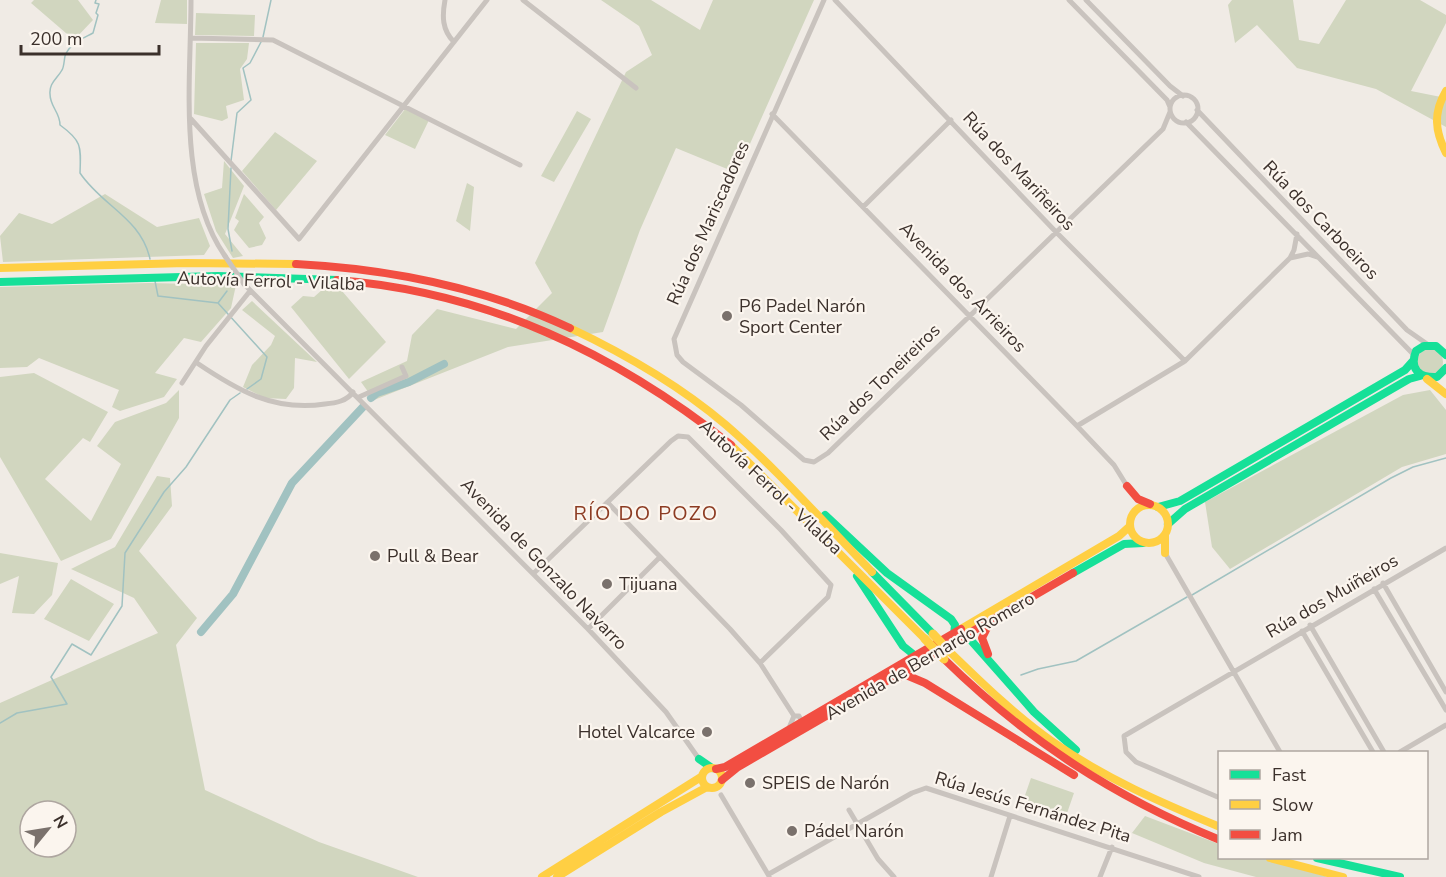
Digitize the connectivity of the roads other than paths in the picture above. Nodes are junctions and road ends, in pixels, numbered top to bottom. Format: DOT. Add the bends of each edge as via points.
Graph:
graph roads {
  1 [pos="191,0"];
  2 [pos="445,0"];
  3 [pos="487,0"];
  4 [pos="524,0"];
  5 [pos="824,0"];
  6 [pos="835,0"];
  7 [pos="1069,0"];
  8 [pos="1086,0"];
  9 [pos="191,38"];
  10 [pos="454,42"];
  11 [pos="636,88"];
  12 [pos="1446,91"];
  13 [pos="1183,96"];
  14 [pos="405,106"];
  15 [pos="1170,110"];
  16 [pos="1197,110"];
  17 [pos="772,114"];
  18 [pos="191,119"];
  19 [pos="951,120"];
  20 [pos="1185,123"];
  21 [pos="1163,129"];
  22 [pos="1446,153"];
  23 [pos="520,165"];
  24 [pos="863,207"];
  25 [pos="1056,232"];
  26 [pos="1297,233"];
  27 [pos="1290,258"];
  28 [pos="1319,258"];
  29 [pos="0,268"];
  30 [pos="0,282"];
  31 [pos="250,291"];
  32 [pos="970,317"];
  33 [pos="673,344"];
  34 [pos="1438,344"];
  35 [pos="1446,355"];
  36 [pos="1413,358"];
  37 [pos="1185,361"];
  38 [pos="197,363"];
  39 [pos="402,367"];
  40 [pos="1446,369"];
  41 [pos="1424,377"];
  42 [pos="182,383"];
  43 [pos="1446,386"];
  44 [pos="353,392"];
  45 [pos="1446,394"];
  46 [pos="359,397"];
  47 [pos="713,415"];
  48 [pos="1077,426"];
  49 [pos="1127,486"];
  50 [pos="608,503"];
  51 [pos="1156,506"];
  52 [pos="1132,513"];
  53 [pos="1168,524"];
  54 [pos="1129,527"];
  55 [pos="819,531"];
  56 [pos="1165,536"];
  57 [pos="1147,543"];
  58 [pos="1446,548"];
  59 [pos="1165,553"];
  60 [pos="660,557"];
  61 [pos="534,573"];
  62 [pos="1383,583"];
  63 [pos="1374,589"];
  64 [pos="1392,597"];
  65 [pos="1380,599"];
  66 [pos="1001,610"];
  67 [pos="943,613"];
  68 [pos="1310,625"];
  69 [pos="588,629"];
  70 [pos="1302,631"];
  71 [pos="966,636"];
  72 [pos="929,637"];
  73 [pos="898,638"];
  74 [pos="1318,638"];
  75 [pos="1309,641"];
  76 [pos="951,643"];
  77 [pos="918,658"];
  78 [pos="760,663"];
  79 [pos="1233,671"];
  80 [pos="878,681"];
  81 [pos="925,683"];
  82 [pos="1014,689"];
  83 [pos="1446,692"];
  84 [pos="1446,710"];
  85 [pos="799,722"];
  86 [pos="1446,725"];
  87 [pos="1279,751"];
  88 [pos="1372,751"];
  89 [pos="1381,751"];
  90 [pos="1404,751"];
  91 [pos="699,759"];
  92 [pos="708,771"];
  93 [pos="1116,779"];
  94 [pos="717,787"];
  95 [pos="1218,797"];
  96 [pos="1139,806"];
  97 [pos="849,810"];
  98 [pos="1010,816"];
  99 [pos="857,826"];
  100 [pos="1218,826"];
  101 [pos="1218,839"];
  102 [pos="1112,847"];
  103 [pos="1274,859"];
  104 [pos="1321,859"];
  105 [pos="769,876"];
  106 [pos="542,877"];
  107 [pos="557,877"];
  108 [pos="894,877"];
  109 [pos="991,877"];
  110 [pos="1100,877"];
  111 [pos="1199,877"];
  112 [pos="1343,877"];
  113 [pos="1400,877"];
  1 -- 9 [label="street, Avenida de Gonzalo Navarro"];
  2 -- 10 [label="street" via="442,14 446,34"];
  3 -- 10 [label="street"];
  4 -- 11 [label="street"];
  5 -- 17 [label="street, Rúa dos Mariscadores"];
  6 -- 19 [label="street, Rúa dos Mariñeiros"];
  7 -- 15 [label="street, Rúa dos Carboeiros" via="1167,100"];
  8 -- 13 [label="street, Rúa dos Carboeiros"];
  9 -- 14 [label="street" via="273,39"];
  9 -- 18 [label="street, Avenida de Gonzalo Navarro"];
  10 -- 14 [label="street"];
  12 -- 22 [label="main road" via="1439,102 1435,123"];
  13 -- 15 [label="street" via="1174,100"];
  13 -- 16 [label="street, Rúa dos Carboeiros" via="1194,100"];
  14 -- 18 [label="street" via="299,239"];
  14 -- 23 [label="street"];
  15 -- 20 [label="street, Rúa dos Carboeiros" via="1176,120"];
  15 -- 21 [label="street"];
  16 -- 20 [label="street" via="1195,117"];
  16 -- 34 [label="street, Rúa dos Carboeiros" via="1407,330"];
  17 -- 24 [label="street, Avenida dos Arrieiros"];
  17 -- 33 [label="street, Rúa dos Mariscadores"];
  18 -- 31 [label="street, Avenida de Gonzalo Navarro, bridge" via="193,175 201,206 217,244"];
  19 -- 24 [label="street"];
  19 -- 25 [label="street, Rúa dos Mariñeiros"];
  20 -- 21 [label="street"];
  20 -- 26 [label="street, Rúa dos Carboeiros"];
  21 -- 25 [label="street"];
  24 -- 32 [label="street, Avenida dos Arrieiros"];
  25 -- 32 [label="street"];
  25 -- 37 [label="street, Rúa dos Mariñeiros"];
  26 -- 27 [label="street"];
  26 -- 28 [label="street, Rúa dos Carboeiros"];
  27 -- 28 [label="street" via="1308,254"];
  27 -- 37 [label="street"];
  28 -- 36 [label="street, Rúa dos Carboeiros"];
  29 -- 47 [label="main road, Autovía Ferrol - Vilalba" via="318,266 428,280 515,304 565,324 613,348"];
  30 -- 55 [label="main road, Autovía Ferrol - Vilalba" via="297,278 399,288 496,311 581,345 655,387 731,445"];
  31 -- 38 [label="street"];
  31 -- 44 [label="street, Avenida de Gonzalo Navarro"];
  32 -- 33 [label="street, Rúa dos Toneireiros" via="814,462 798,457 741,405 683,362"];
  32 -- 48 [label="street, Avenida dos Arrieiros"];
  34 -- 35 [label="main road"];
  34 -- 36 [label="main road" via="1420,347"];
  36 -- 41 [label="main road" via="1416,371"];
  36 -- 51 [label="main road" via="1405,370 1180,501"];
  37 -- 48 [label="street"];
  38 -- 42 [label="street"];
  38 -- 44 [label="street" via="238,390 270,403 319,405 346,400"];
  39 -- 46 [label="street" via="406,376"];
  40 -- 41 [label="main road" via="1437,377"];
  40 -- 43 [label="main road"];
  41 -- 45 [label="main road"];
  41 -- 53 [label="main road" via="1409,379 1185,509"];
  44 -- 46 [label="street, Avenida de Gonzalo Navarro"];
  46 -- 61 [label="street, Avenida de Gonzalo Navarro"];
  47 -- 67 [label="main road" via="887,573"];
  47 -- 72 [label="main road, Autovía Ferrol - Vilalba" via="771,468"];
  48 -- 49 [label="street, Avenida dos Arrieiros" via="1114,465"];
  49 -- 51 [label="main road" via="1138,499"];
  49 -- 52 [label="main road"];
  50 -- 60 [label="street"];
  50 -- 61 [label="street"];
  50 -- 78 [label="street" via="671,441 678,436 688,437 828,579 831,591"];
  51 -- 52 [label="main road" via="1142,506"];
  51 -- 53 [label="main road" via="1165,514"];
  52 -- 54 [label="main road"];
  53 -- 56 [label="main road"];
  54 -- 57 [label="main road" via="1134,537"];
  54 -- 66 [label="main road, Avenida de Bernardo Romero"];
  55 -- 72 [label="main road, Autovía Ferrol - Vilalba"];
  55 -- 73 [label="main road" via="861,581"];
  56 -- 57 [label="main road"];
  56 -- 59 [label="main road"];
  57 -- 59 [label="main road"];
  57 -- 66 [label="main road, Avenida de Bernardo Romero" via="1124,544"];
  58 -- 62 [label="street, Rúa dos Muiñeiros"];
  59 -- 79 [label="street"];
  60 -- 69 [label="street"];
  60 -- 78 [label="street"];
  61 -- 69 [label="street, Avenida de Gonzalo Navarro"];
  62 -- 63 [label="street, Rúa dos Muiñeiros"];
  62 -- 64 [label="street"];
  63 -- 65 [label="street"];
  63 -- 68 [label="street, Rúa dos Muiñeiros"];
  64 -- 65 [label="street"];
  64 -- 83 [label="street"];
  65 -- 84 [label="street"];
  66 -- 67 [label="main road" via="962,621"];
  66 -- 71 [label="main road, Avenida de Bernardo Romero"];
  66 -- 76 [label="main road, Avenida de Bernardo Romero"];
  66 -- 82 [label="main road" via="986,627 981,643"];
  67 -- 76 [label="main road" via="955,625"];
  68 -- 70 [label="street, Rúa dos Muiñeiros"];
  68 -- 74 [label="street"];
  69 -- 91 [label="street, Avenida de Gonzalo Navarro" via="666,712"];
  70 -- 75 [label="street"];
  70 -- 79 [label="street, Rúa dos Muiñeiros"];
  71 -- 76 [label="main road, Avenida de Bernardo Romero"];
  71 -- 82 [label="main road"];
  72 -- 76 [label="main road, Autovía Ferrol - Vilalba, bridge"];
  73 -- 77 [label="main road"];
  73 -- 80 [label="main road" via="898,658"];
  74 -- 75 [label="street" via="1311,637"];
  74 -- 89 [label="street"];
  75 -- 88 [label="street"];
  76 -- 77 [label="main road, Avenida de Bernardo Romero"];
  76 -- 93 [label="main road, Autovía Ferrol - Vilalba" via="1036,729"];
  76 -- 96 [label="main road, Autovía Ferrol - Vilalba" via="1020,729 1069,765"];
  77 -- 80 [label="main road, Avenida de Bernardo Romero"];
  77 -- 81 [label="main road" via="918,675"];
  78 -- 85 [label="street"];
  79 -- 87 [label="street"];
  79 -- 95 [label="street, Rúa dos Muiñeiros" via="1127,733 1123,741 1125,752 1136,762"];
  80 -- 81 [label="main road" via="906,675"];
  80 -- 85 [label="main road, Avenida de Bernardo Romero"];
  81 -- 96 [label="main road" via="1088,783"];
  82 -- 93 [label="main road" via="1063,741"];
  85 -- 92 [label="main road, Avenida de Bernardo Romero" via="725,767"];
  85 -- 94 [label="main road, Avenida de Bernardo Romero"];
  86 -- 90 [label="street"];
  91 -- 92 [label="main road"];
  92 -- 94 [label="main road"];
  92 -- 94 [label="main road" via="722,775"];
  92 -- 106 [label="main road, Avenida de Bernardo Romero"];
  93 -- 100 [label="main road, Autovía Ferrol - Vilalba"];
  94 -- 105 [label="street"];
  94 -- 107 [label="main road, Avenida de Bernardo Romero" via="661,812"];
  96 -- 101 [label="main road, Autovía Ferrol - Vilalba"];
  97 -- 99 [label="street"];
  98 -- 99 [label="street, Rúa Jesús Fernández Pita" via="926,788"];
  98 -- 102 [label="street, Rúa Jesús Fernández Pita"];
  98 -- 109 [label="street"];
  99 -- 105 [label="street, Rúa Jesús Fernández Pita"];
  99 -- 108 [label="street"];
  102 -- 110 [label="street"];
  102 -- 111 [label="street, Rúa Jesús Fernández Pita"];
  103 -- 112 [label="main road"];
  104 -- 113 [label="main road"];
}
